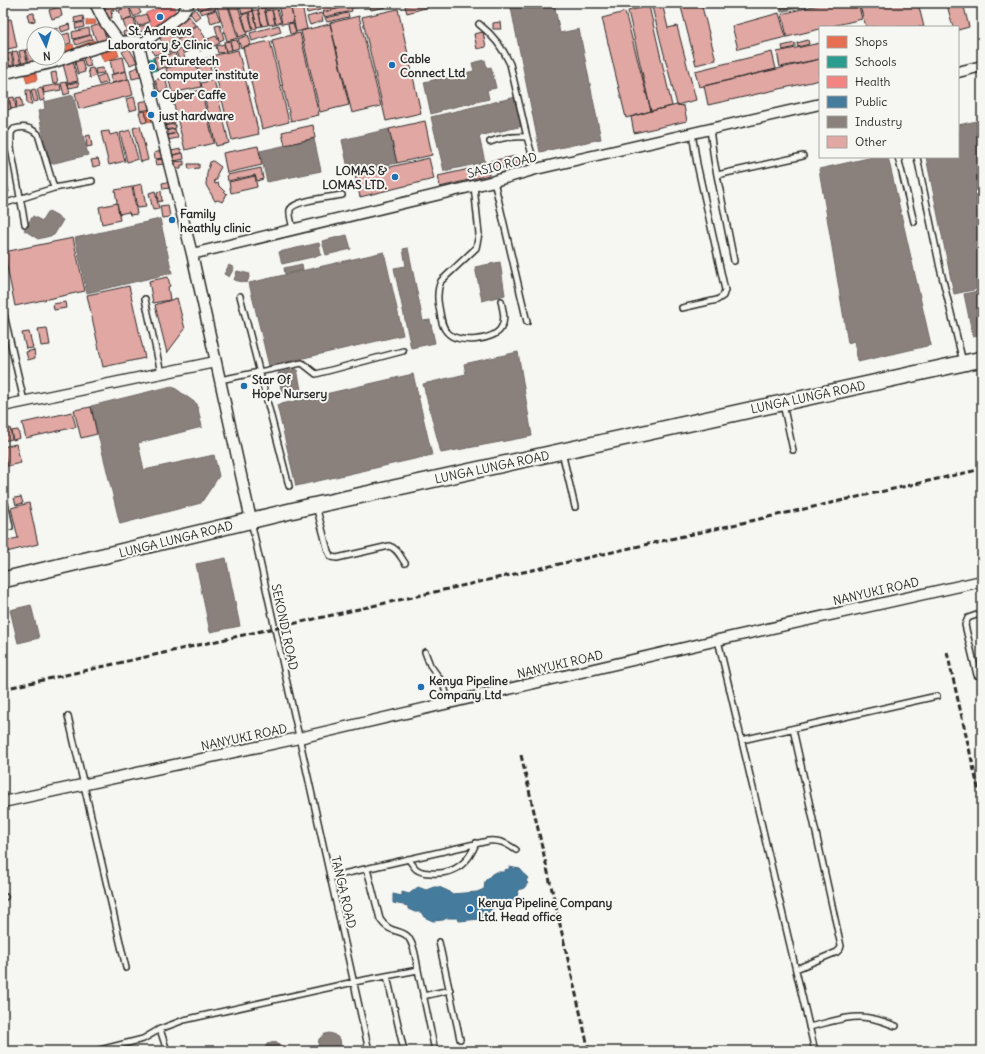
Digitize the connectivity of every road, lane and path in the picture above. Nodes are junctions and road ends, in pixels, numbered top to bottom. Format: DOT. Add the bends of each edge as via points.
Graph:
graph roads {
  1 [pos="95,3"];
  2 [pos="133,3"];
  3 [pos="189,3"];
  4 [pos="275,3"];
  5 [pos="276,8"];
  6 [pos="104,21"];
  7 [pos="479,24"];
  8 [pos="138,42"];
  9 [pos="120,43"];
  10 [pos="982,66"];
  11 [pos="959,72"];
  12 [pos="3,74"];
  13 [pos="819,104"];
  14 [pos="710,129"];
  15 [pos="692,133"];
  16 [pos="527,137"];
  17 [pos="490,142"];
  18 [pos="803,156"];
  19 [pos="898,158"];
  20 [pos="917,158"];
  21 [pos="536,169"];
  22 [pos="717,175"];
  23 [pos="92,181"];
  24 [pos="494,181"];
  25 [pos="474,186"];
  26 [pos="54,188"];
  27 [pos="342,195"];
  28 [pos="19,199"];
  29 [pos="3,204"];
  30 [pos="914,222"];
  31 [pos="25,224"];
  32 [pos="293,229"];
  33 [pos="192,254"];
  34 [pos="734,261"];
  35 [pos="240,296"];
  36 [pos="145,299"];
  37 [pos="501,301"];
  38 [pos="682,308"];
  39 [pos="3,310"];
  40 [pos="527,322"];
  41 [pos="403,350"];
  42 [pos="982,359"];
  43 [pos="215,362"];
  44 [pos="963,363"];
  45 [pos="260,372"];
  46 [pos="161,373"];
  47 [pos="220,380"];
  48 [pos="24,401"];
  49 [pos="783,403"];
  50 [pos="3,406"];
  51 [pos="793,450"];
  52 [pos="562,451"];
  53 [pos="289,486"];
  54 [pos="3,493"];
  55 [pos="316,506"];
  56 [pos="575,507"];
  57 [pos="251,520"];
  58 [pos="10,527"];
  59 [pos="405,563"];
  60 [pos="3,580"];
  61 [pos="982,581"];
  62 [pos="982,613"];
  63 [pos="718,640"];
  64 [pos="426,652"];
  65 [pos="977,675"];
  66 [pos="937,696"];
  67 [pos="449,703"];
  68 [pos="68,716"];
  69 [pos="793,729"];
  70 [pos="299,738"];
  71 [pos="742,740"];
  72 [pos="84,785"];
  73 [pos="3,802"];
  74 [pos="476,843"];
  75 [pos="516,850"];
  76 [pos="408,859"];
  77 [pos="366,869"];
  78 [pos="330,877"];
  79 [pos="439,942"];
  80 [pos="126,968"];
  81 [pos="796,969"];
  82 [pos="418,970"];
  83 [pos="387,976"];
  84 [pos="354,982"];
  85 [pos="450,990"];
  86 [pos="423,996"];
  87 [pos="896,1026"];
  88 [pos="810,1027"];
  89 [pos="160,1030"];
  90 [pos="460,1039"];
  91 [pos="434,1046"];
  92 [pos="3,1047"];
  93 [pos="4,1051"];
  94 [pos="96,1051"];
  95 [pos="167,1051"];
  96 [pos="369,1051"];
  97 [pos="404,1051"];
  98 [pos="815,1051"];
  1 -- 6 [label="street"];
  2 -- 6 [label="path" via="112,11 112,19"];
  3 -- 8 [label="street" via="181,15 143,44"];
  4 -- 5 [label="path"];
  6 -- 9 [label="street"];
  7 -- 16 [label="lane" via="492,36 510,64"];
  8 -- 9 [label="street"];
  8 -- 33 [label="street"];
  9 -- 12 [label="street"];
  10 -- 11 [label="street"];
  13 -- 14 [label="street, SASIO ROAD"];
  14 -- 15 [label="street, SASIO ROAD"];
  14 -- 22 [label="lane"];
  15 -- 21 [label="street, SASIO ROAD"];
  15 -- 38 [label="lane" via="725,290 723,296 717,300"];
  16 -- 17 [label="lane" via="506,137"];
  16 -- 21 [label="lane"];
  18 -- 22 [label="lane"];
  19 -- 30 [label="lane"];
  20 -- 44 [label="lane"];
  21 -- 24 [label="street, SASIO ROAD"];
  22 -- 34 [label="lane"];
  23 -- 26 [label="lane"];
  24 -- 25 [label="street, SASIO ROAD"];
  24 -- 40 [label="lane"];
  25 -- 32 [label="street, SASIO ROAD"];
  25 -- 37 [label="lane" via="478,241 476,248 441,281 438,287 437,296 444,328 448,334 464,340 495,336 504,322"];
  26 -- 28 [label="lane"];
  26 -- 28 [label="lane" via="38,134 30,128 14,129 11,133 11,148"];
  27 -- 32 [label="lane" via="293,206 290,210"];
  28 -- 29 [label="lane"];
  28 -- 31 [label="lane"];
  32 -- 33 [label="street, SASIO ROAD"];
  33 -- 43 [label="street"];
  35 -- 45 [label="lane"];
  36 -- 46 [label="lane"];
  39 -- 48 [label="lane"];
  41 -- 45 [label="lane" via="316,374 302,363"];
  42 -- 44 [label="main road, LUNGA LUNGA ROAD"];
  43 -- 46 [label="street"];
  43 -- 47 [label="street"];
  44 -- 49 [label="main road, LUNGA LUNGA ROAD"];
  45 -- 47 [label="lane"];
  45 -- 53 [label="lane"];
  46 -- 48 [label="street"];
  47 -- 57 [label="street"];
  48 -- 50 [label="street"];
  49 -- 51 [label="lane"];
  49 -- 52 [label="main road, LUNGA LUNGA ROAD"];
  52 -- 55 [label="main road, LUNGA LUNGA ROAD"];
  52 -- 56 [label="lane"];
  54 -- 58 [label="lane"];
  55 -- 57 [label="main road, LUNGA LUNGA ROAD"];
  55 -- 59 [label="lane" via="331,557 337,558 388,546 396,550"];
  57 -- 60 [label="main road, LUNGA LUNGA ROAD"];
  57 -- 70 [label="lane, SEKONDI ROAD"];
  61 -- 63 [label="street, NANYUKI ROAD"];
  62 -- 65 [label="lane" via="968,618 965,625"];
  63 -- 67 [label="street, NANYUKI ROAD"];
  63 -- 71 [label="lane"];
  64 -- 67 [label="lane" via="430,665 443,683"];
  66 -- 69 [label="lane"];
  67 -- 70 [label="street, NANYUKI ROAD"];
  68 -- 72 [label="lane"];
  69 -- 71 [label="lane"];
  69 -- 81 [label="lane" via="842,946 837,952"];
  70 -- 72 [label="street, NANYUKI ROAD"];
  70 -- 78 [label="lane, TANGA ROAD"];
  71 -- 81 [label="lane"];
  72 -- 73 [label="street, NANYUKI ROAD"];
  72 -- 80 [label="lane"];
  74 -- 75 [label="lane" via="498,840"];
  74 -- 76 [label="lane"];
  74 -- 76 [label="lane" via="468,859 454,870 446,872 422,872"];
  76 -- 77 [label="lane"];
  77 -- 78 [label="lane"];
  77 -- 82 [label="lane" via="380,920 384,927 407,936 413,945"];
  78 -- 84 [label="lane, TANGA ROAD"];
  79 -- 85 [label="lane"];
  81 -- 88 [label="lane"];
  82 -- 83 [label="lane"];
  82 -- 86 [label="lane"];
  83 -- 84 [label="lane"];
  83 -- 97 [label="lane"];
  84 -- 89 [label="lane" via="184,1020"];
  84 -- 96 [label="lane, TANGA ROAD"];
  85 -- 86 [label="lane"];
  85 -- 90 [label="lane"];
  86 -- 91 [label="lane"];
  87 -- 88 [label="lane" via="860,1017"];
  88 -- 98 [label="lane"];
  89 -- 94 [label="lane" via="143,1039"];
  89 -- 95 [label="lane"];
  92 -- 93 [label="lane"];
}
